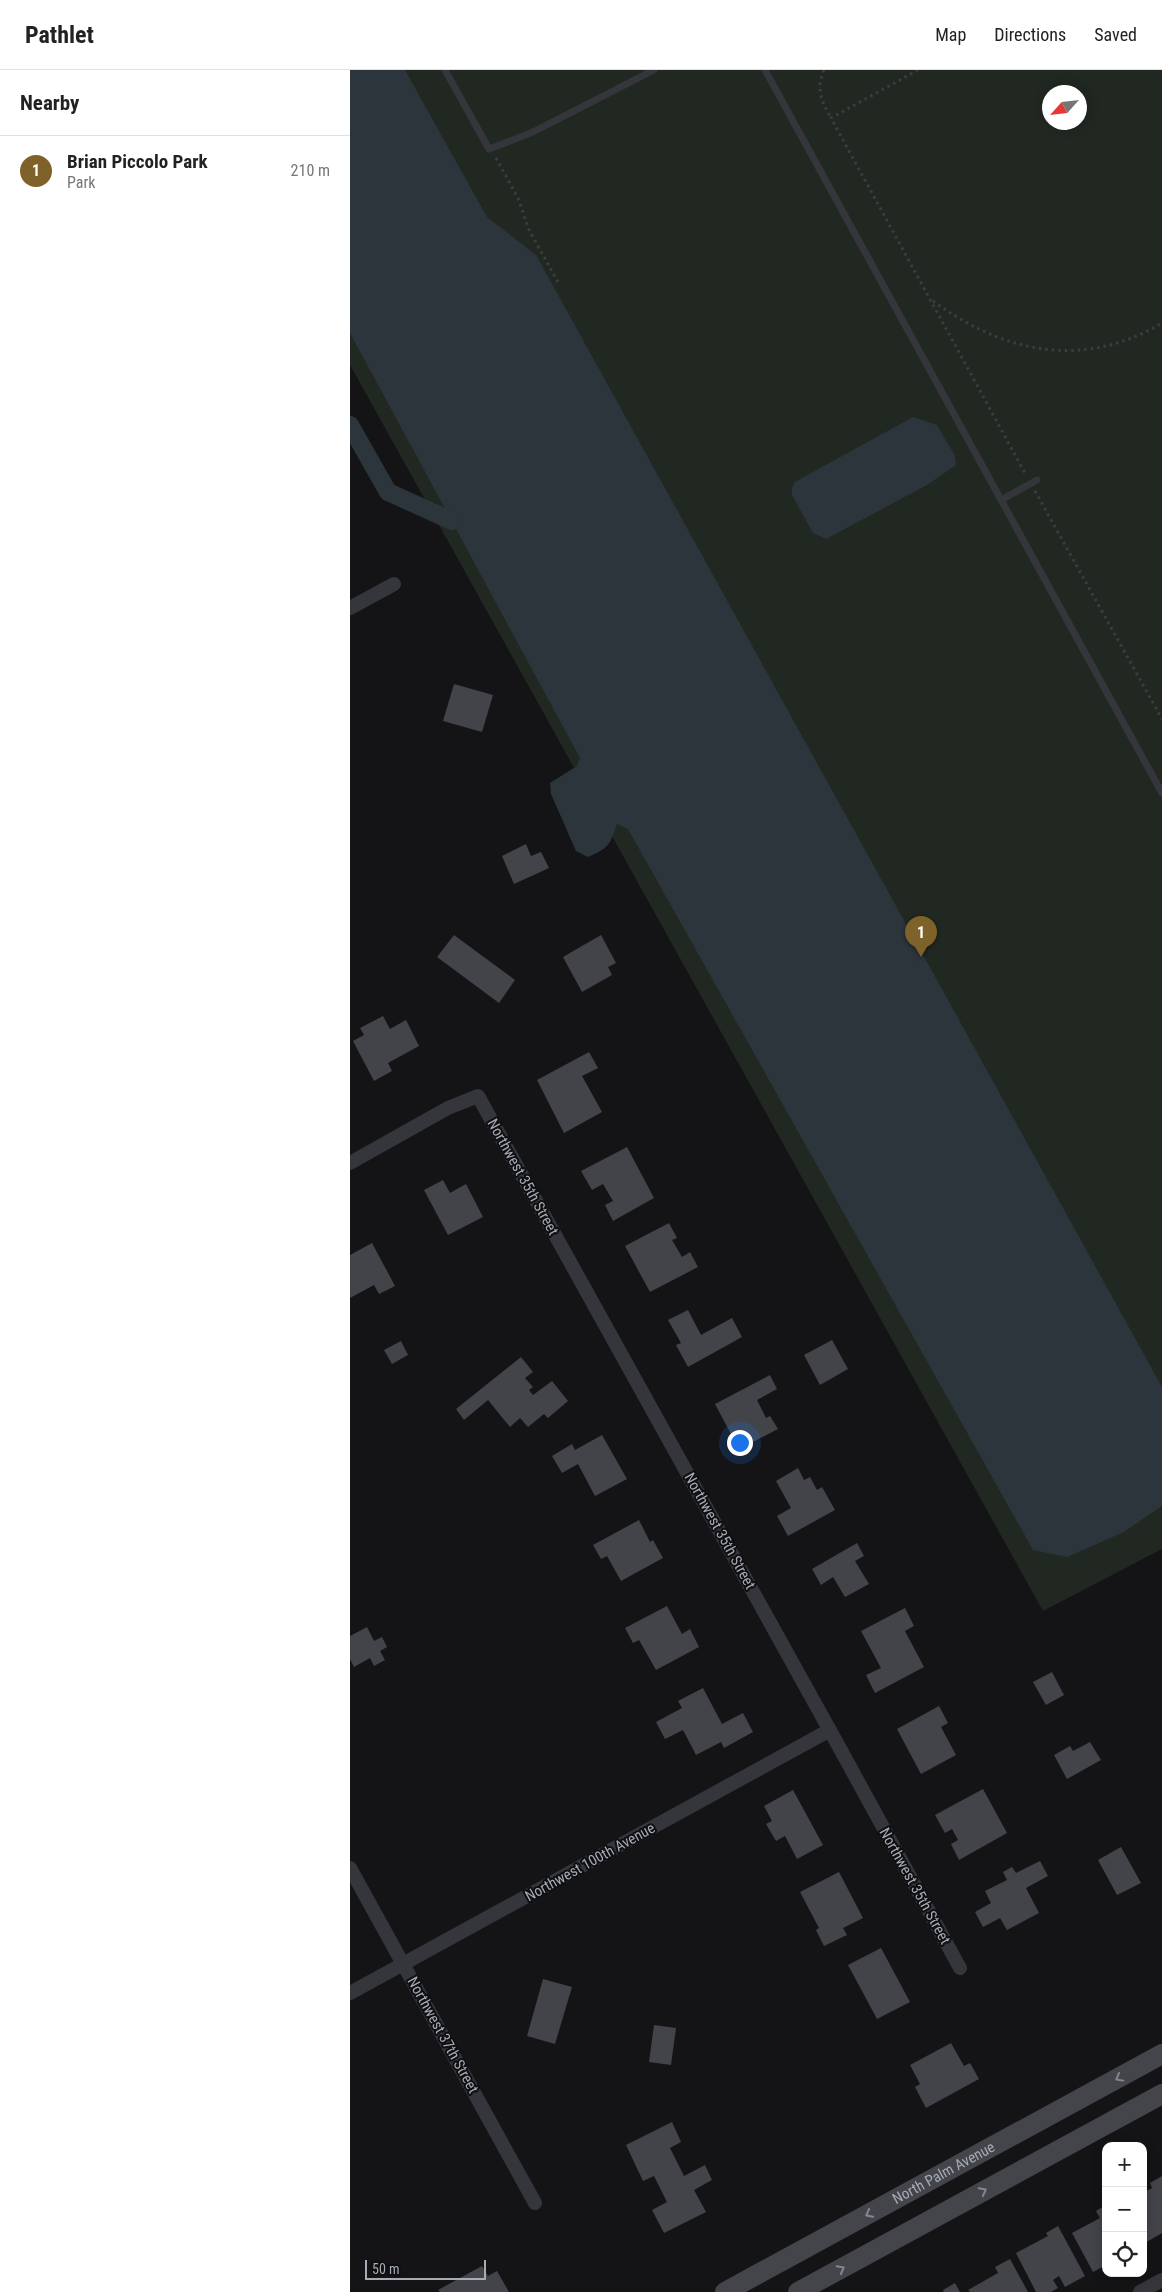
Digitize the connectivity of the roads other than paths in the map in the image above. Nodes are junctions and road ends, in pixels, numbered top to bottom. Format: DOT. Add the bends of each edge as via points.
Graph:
graph roads {
  1 [pos="445,70"];
  2 [pos="654,70"];
  3 [pos="766,70"];
  4 [pos="1034,482"];
  5 [pos="1001,500"];
  6 [pos="394,584"];
  7 [pos="350,608"];
  8 [pos="1162,793"];
  9 [pos="350,1163"];
  10 [pos="830,1730"];
  11 [pos="350,1868"];
  12 [pos="403,1964"];
  13 [pos="960,1968"];
  14 [pos="350,1994"];
  15 [pos="1162,2054"];
  16 [pos="1162,2094"];
  17 [pos="535,2203"];
  18 [pos="1162,2280"];
  19 [pos="726,2292"];
  20 [pos="798,2292"];
  21 [pos="1140,2292"];
  1 -- 2 [label="lane" via="490,149 533,132"];
  3 -- 5 [label="lane"];
  4 -- 5 [label="lane"];
  5 -- 8 [label="lane"];
  6 -- 7 [label="street"];
  9 -- 10 [label="street, Northwest 35th Street" via="448,1108 478,1096"];
  10 -- 12 [label="street, Northwest 100th Avenue"];
  10 -- 13 [label="street, Northwest 35th Street"];
  11 -- 12 [label="street, Northwest 37th Street"];
  12 -- 14 [label="street, Northwest 100th Avenue"];
  12 -- 17 [label="street, Northwest 37th Street"];
  15 -- 19 [label="main road, North Palm Avenue, one-way"];
  20 -- 16 [label="main road, one-way"];
  18 -- 21 [label="street"];
}
